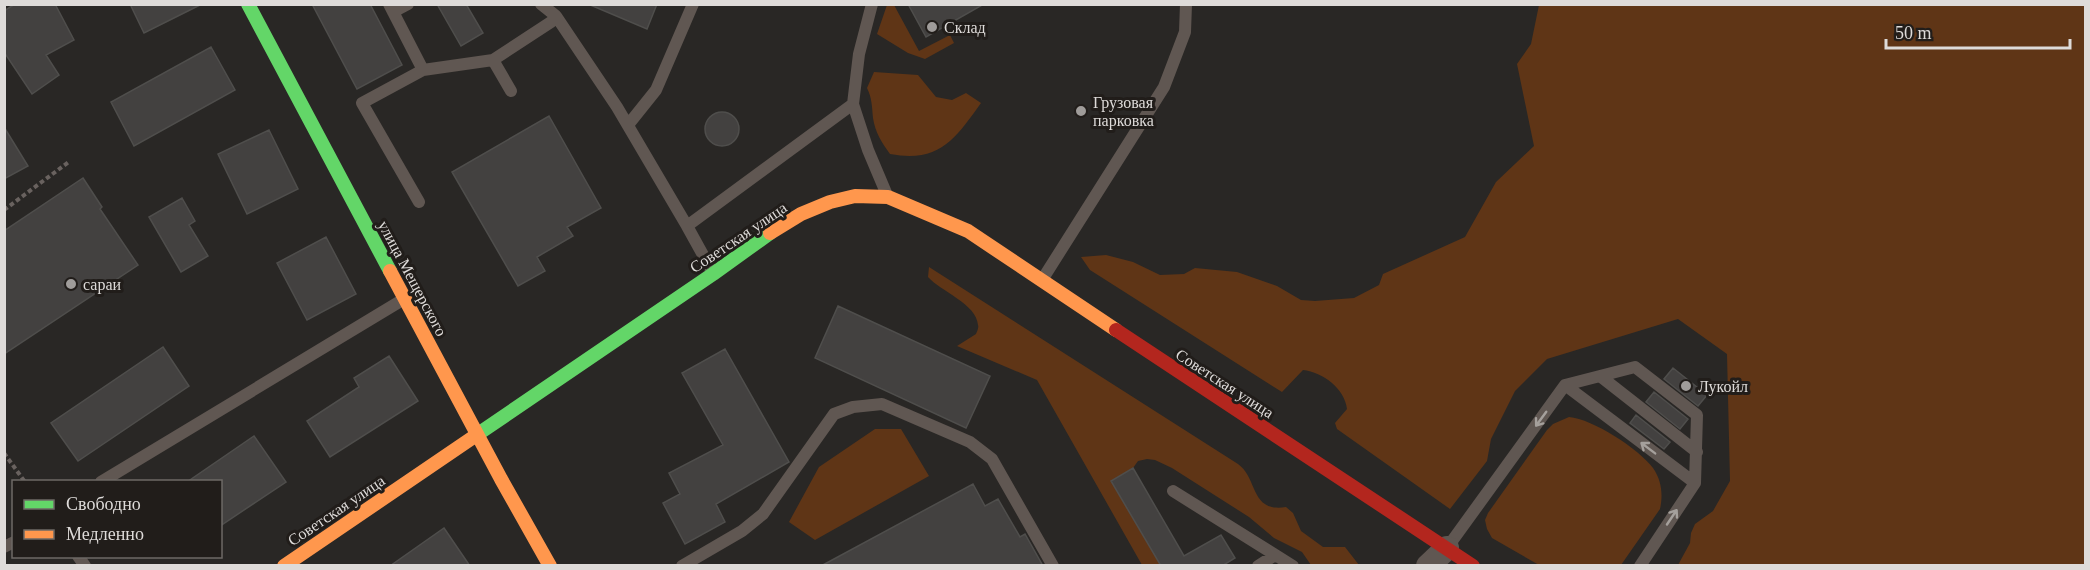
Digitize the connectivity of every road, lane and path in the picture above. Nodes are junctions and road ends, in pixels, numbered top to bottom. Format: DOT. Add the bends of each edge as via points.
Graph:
graph roads {
  1 [pos="248,4"];
  2 [pos="408,4"];
  3 [pos="541,4"];
  4 [pos="693,4"];
  5 [pos="872,4"];
  6 [pos="1186,4"];
  7 [pos="391,8"];
  8 [pos="556,16"];
  9 [pos="493,60"];
  10 [pos="423,70"];
  11 [pos="511,91"];
  12 [pos="853,104"];
  13 [pos="628,125"];
  14 [pos="70,161"];
  15 [pos="888,197"];
  16 [pos="418,202"];
  17 [pos="4,210"];
  18 [pos="687,226"];
  19 [pos="713,274"];
  20 [pos="1041,281"];
  21 [pos="405,298"];
  22 [pos="1600,376"];
  23 [pos="1565,385"];
  24 [pos="478,435"];
  25 [pos="1697,452"];
  26 [pos="4,453"];
  27 [pos="23,480"];
  28 [pos="104,480"];
  29 [pos="1695,483"];
  30 [pos="1173,491"];
  31 [pos="1447,548"];
  32 [pos="1275,555"];
  33 [pos="284,566"];
  34 [pos="550,566"];
  35 [pos="682,566"];
  36 [pos="1053,566"];
  37 [pos="1258,566"];
  38 [pos="1293,566"];
  39 [pos="1428,566"];
  40 [pos="1473,566"];
  41 [pos="1640,566"];
  1 -- 21 [label="main road, улица Мещерского"];
  2 -- 7 [label="lane"];
  3 -- 8 [label="lane"];
  4 -- 13 [label="lane" via="656,90"];
  5 -- 12 [label="lane" via="859,54"];
  6 -- 20 [label="lane" via="1185,32 1164,87"];
  7 -- 10 [label="lane"];
  8 -- 9 [label="lane"];
  8 -- 13 [label="lane"];
  9 -- 10 [label="lane"];
  9 -- 11 [label="lane"];
  10 -- 16 [label="lane" via="362,103"];
  12 -- 15 [label="lane"];
  12 -- 18 [label="lane"];
  13 -- 18 [label="lane"];
  14 -- 17 [label="path"];
  15 -- 19 [label="main road, Советская улица" via="855,196 801,214"];
  15 -- 20 [label="main road, Советская улица" via="968,231"];
  18 -- 19 [label="lane"];
  19 -- 24 [label="main road, Советская улица"];
  20 -- 31 [label="main road, Советская улица"];
  21 -- 24 [label="main road, улица Мещерского"];
  21 -- 28 [label="lane"];
  22 -- 23 [label="lane"];
  22 -- 25 [label="lane"];
  22 -- 25 [label="lane" via="1635,368 1697,415"];
  29 -- 23 [label="lane, one-way"];
  23 -- 31 [label="lane, one-way"];
  24 -- 33 [label="main road, Советская улица"];
  24 -- 34 [label="main road, улица Мещерского"];
  25 -- 29 [label="lane"];
  26 -- 27 [label="path"];
  41 -- 29 [label="lane, one-way"];
  30 -- 32 [label="lane"];
  31 -- 39 [label="street"];
  31 -- 40 [label="main road, Советская улица"];
  32 -- 37 [label="lane"];
  32 -- 38 [label="lane"];
  35 -- 36 [label="lane" via="763,514 834,414 882,404 970,442 992,459"];
}
